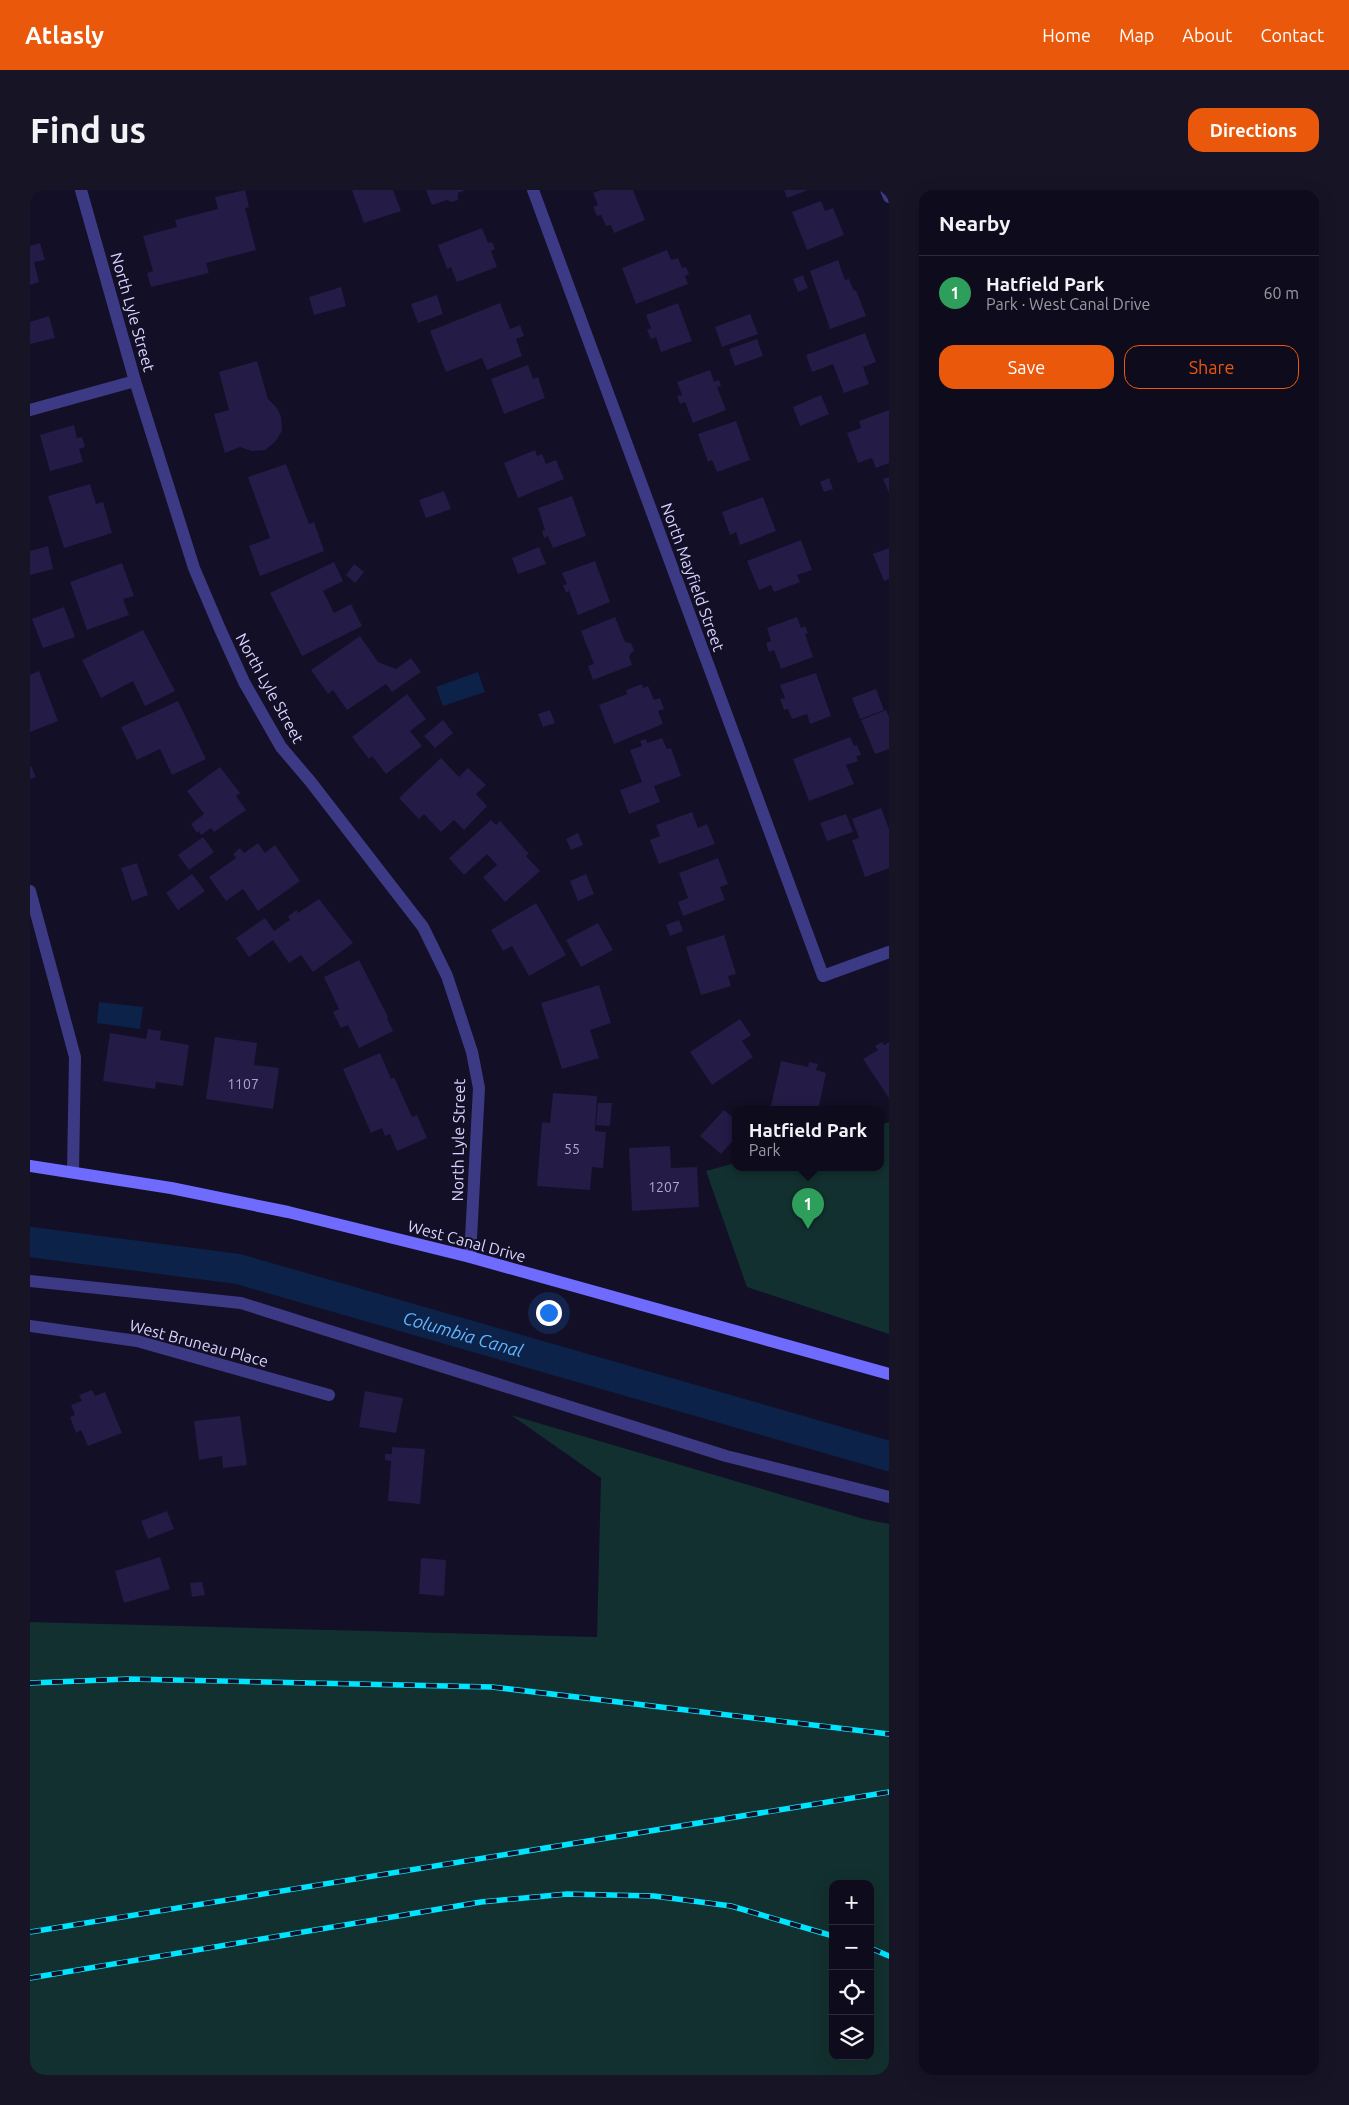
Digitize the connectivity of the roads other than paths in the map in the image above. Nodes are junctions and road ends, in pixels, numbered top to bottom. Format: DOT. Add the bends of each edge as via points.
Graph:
graph roads {
  1 [pos="81,190"];
  2 [pos="533,190"];
  3 [pos="886,190"];
  4 [pos="889,197"];
  5 [pos="135,381"];
  6 [pos="30,410"];
  7 [pos="30,891"];
  8 [pos="889,952"];
  9 [pos="30,1166"];
  10 [pos="73,1172"];
  11 [pos="470,1257"];
  12 [pos="30,1281"];
  13 [pos="30,1326"];
  14 [pos="889,1374"];
  15 [pos="329,1395"];
  16 [pos="889,1497"];
  1 -- 5 [label="street, North Lyle Street"];
  2 -- 8 [label="street, North Mayfield Street" via="823,976"];
  3 -- 4 [label="street"];
  5 -- 6 [label="street"];
  5 -- 11 [label="street, North Lyle Street" via="194,568 244,682 281,747 423,926 447,976 472,1052 479,1088"];
  7 -- 10 [label="street" via="75,1058"];
  9 -- 10 [label="street, West Canal Drive"];
  10 -- 11 [label="street, West Canal Drive" via="233,1199"];
  11 -- 14 [label="street, West Canal Drive"];
  12 -- 16 [label="street" via="242,1304 726,1456"];
  13 -- 15 [label="street, West Bruneau Place" via="137,1341"];
}
